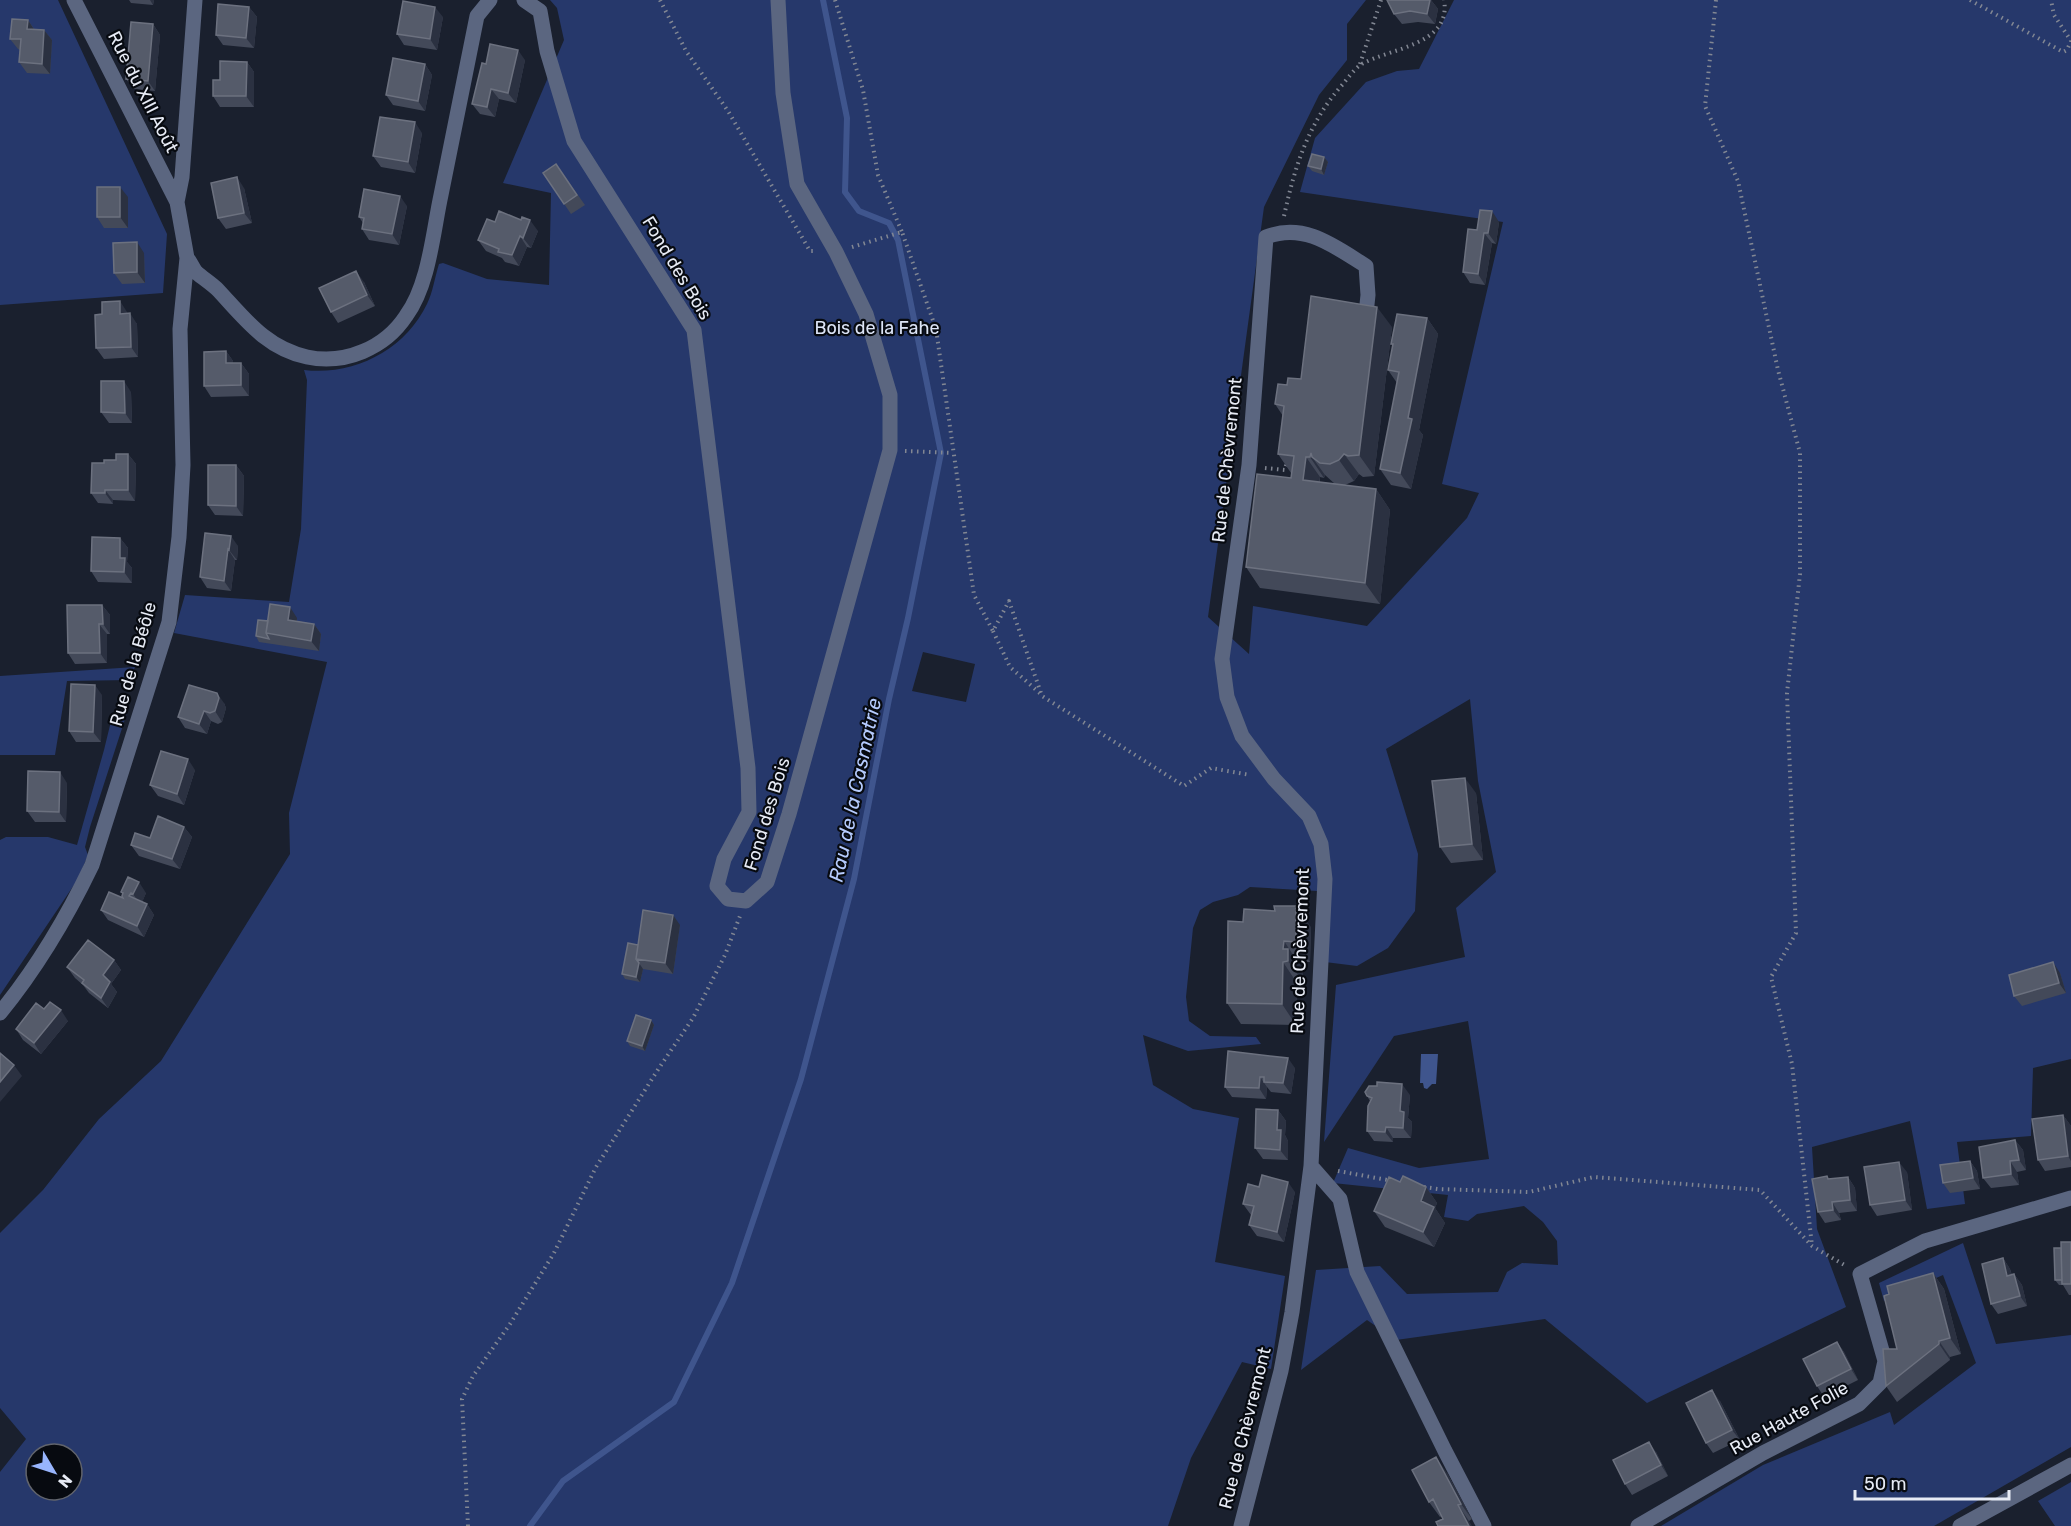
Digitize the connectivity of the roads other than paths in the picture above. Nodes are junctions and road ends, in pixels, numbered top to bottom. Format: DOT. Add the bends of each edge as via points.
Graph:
graph roads {
  1 [pos="74,0"];
  2 [pos="195,0"];
  3 [pos="490,0"];
  4 [pos="524,0"];
  5 [pos="778,0"];
  6 [pos="177,202"];
  7 [pos="187,258"];
  8 [pos="1366,314"];
  9 [pos="0,1013"];
  10 [pos="1311,1166"];
  11 [pos="2071,1198"];
  12 [pos="2071,1465"];
  13 [pos="1240,1526"];
  14 [pos="1484,1526"];
  15 [pos="1638,1526"];
  16 [pos="1960,1526"];
  1 -- 6 [label="street, Rue du XIII Août"];
  2 -- 6 [label="street"];
  3 -- 7 [label="street" via="477,16 422,279 416,300 397,329 355,355 319,360 300,356 254,330"];
  4 -- 5 [label="street, Fond des Bois" via="540,11 547,51 574,141 694,330 748,768 749,812 724,859 717,886 728,898 746,901 767,882 789,814 890,450 890,395 866,314 797,184 783,93"];
  6 -- 7 [label="street, Rue de la Béôle"];
  7 -- 9 [label="street, Rue de la Béôle" via="180,329 183,465 169,622 92,866 21,987"];
  8 -- 10 [label="street, Rue de Chèvremont" via="1366,266 1319,237 1280,232 1266,237 1249,465 1222,659 1227,697 1242,736 1274,779 1309,816 1321,844 1325,879"];
  10 -- 13 [label="street, Rue de Chèvremont" via="1281,1371"];
  10 -- 14 [label="street" via="1340,1199 1357,1272"];
  11 -- 15 [label="street, Rue Haute Folie" via="1925,1241 1860,1274 1885,1360 1880,1383 1859,1404 1763,1453"];
  12 -- 16 [label="street"];
}
